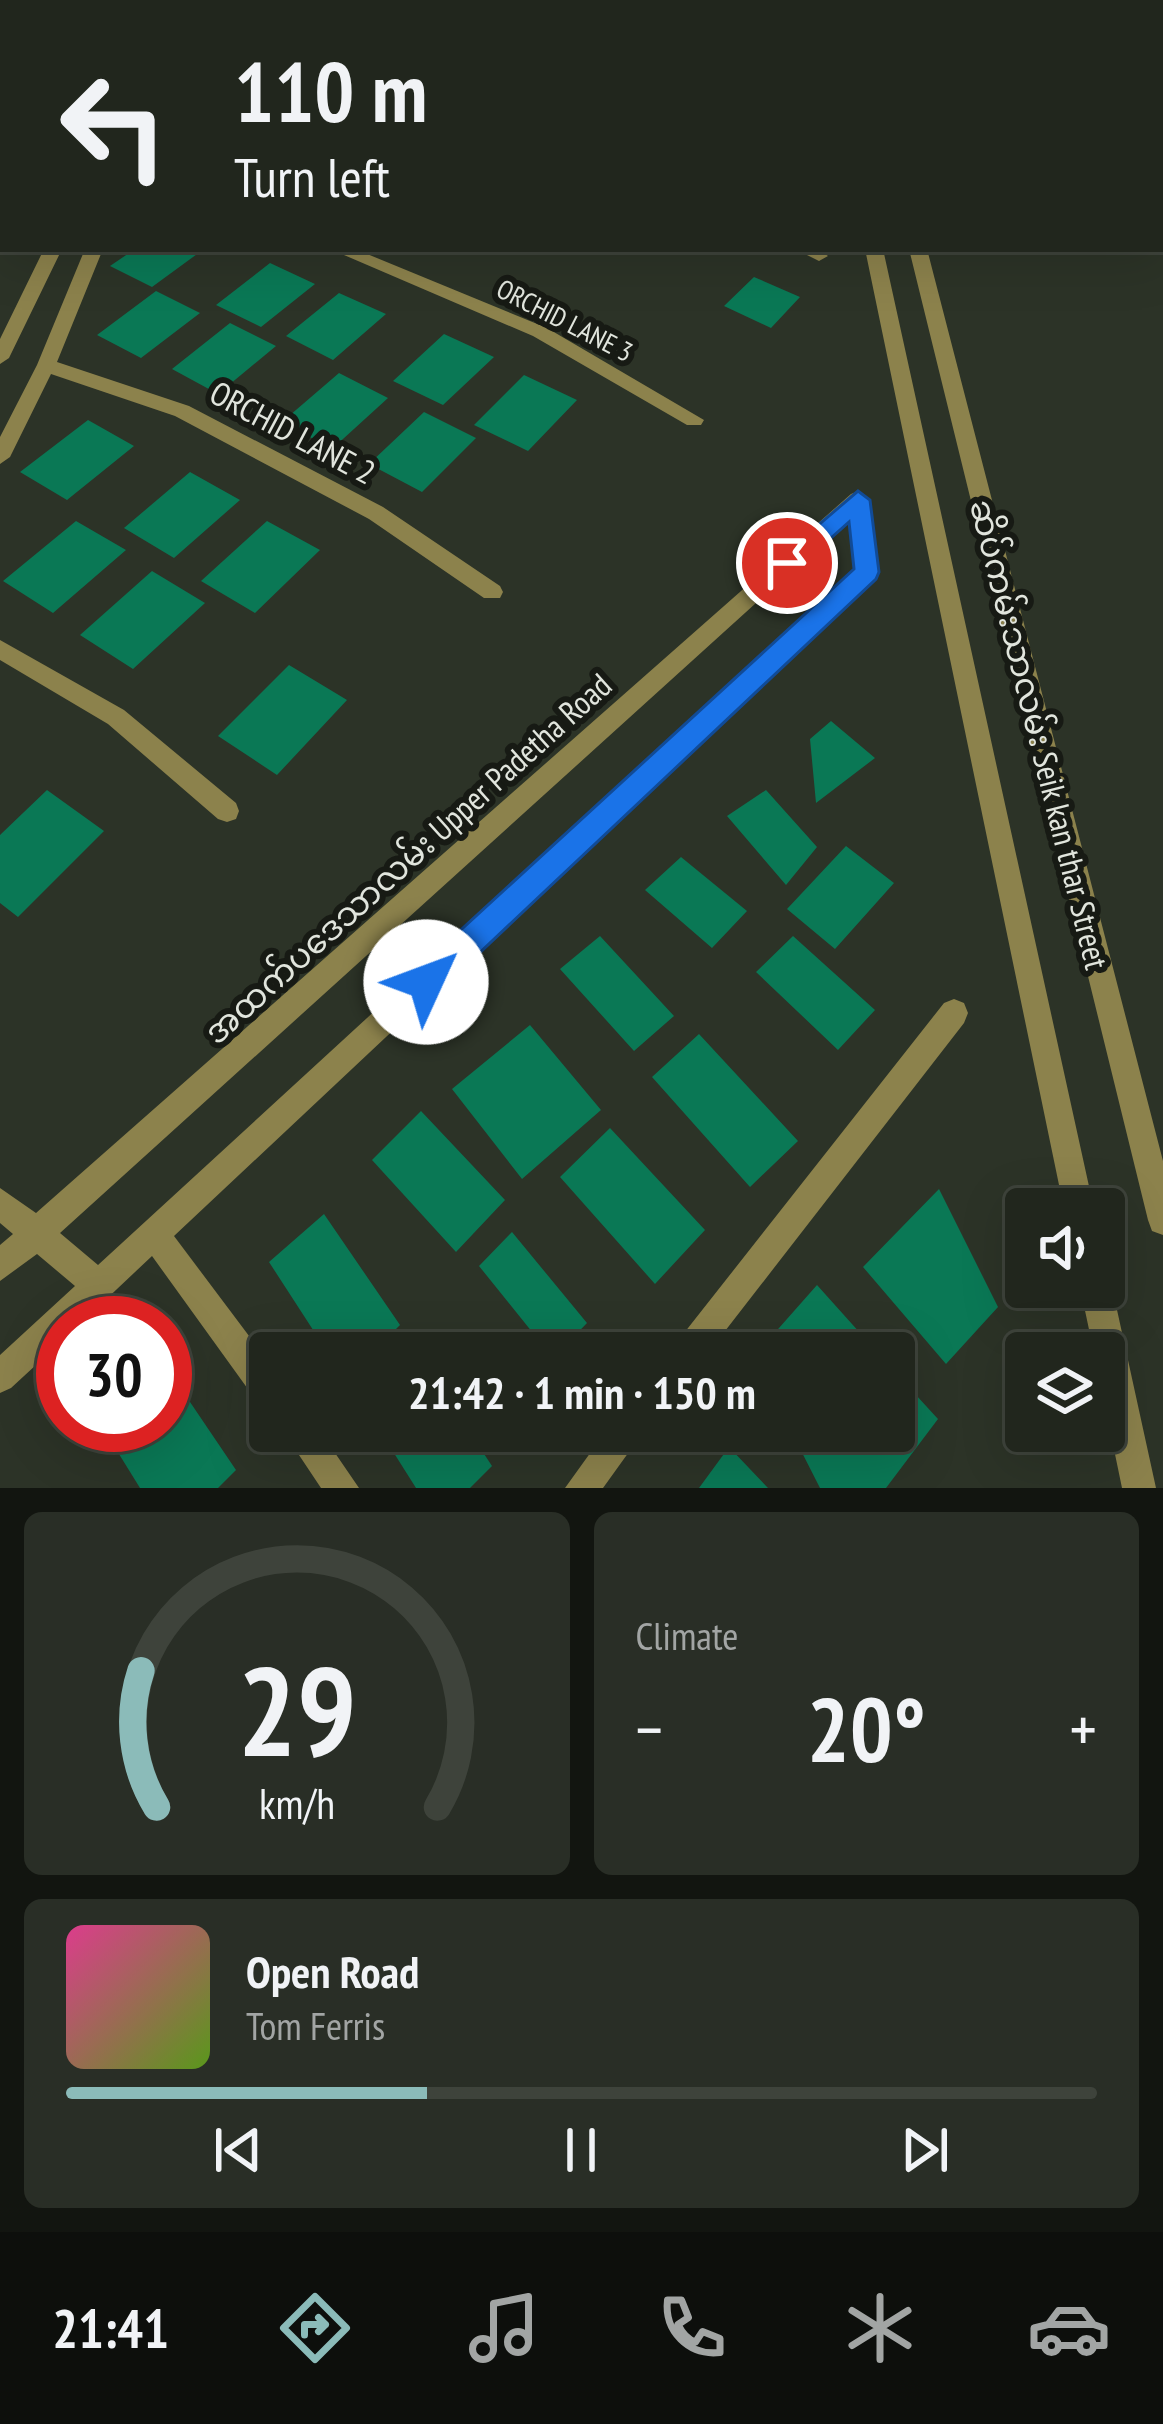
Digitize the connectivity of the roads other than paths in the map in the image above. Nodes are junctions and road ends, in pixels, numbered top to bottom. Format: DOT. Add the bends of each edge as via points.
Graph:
graph roads {
  1 [pos="52,252"];
  2 [pos="93,252"];
  3 [pos="346,252"];
  4 [pos="875,252"];
  5 [pos="919,252"];
  6 [pos="0,358"];
  7 [pos="46,364"];
  8 [pos="694,420"];
  9 [pos="0,457"];
  10 [pos="491,592"];
  11 [pos="0,649"];
  12 [pos="227,812"];
  13 [pos="954,1013"];
  14 [pos="1075,1188"];
  15 [pos="0,1203"];
  16 [pos="1163,1220"];
  17 [pos="36,1233"];
  18 [pos="155,1235"];
  19 [pos="0,1266"];
  20 [pos="98,1285"];
  21 [pos="1100,1308"];
  22 [pos="704,1332"];
  23 [pos="249,1362"];
  24 [pos="0,1377"];
  25 [pos="315,1452"];
  26 [pos="610,1452"];
  27 [pos="342,1488"];
  28 [pos="582,1488"];
  29 [pos="1139,1488"];
  1 -- 6 [label="street"];
  2 -- 7 [label="street"];
  3 -- 8 [label="street, ORCHID LANE 3" via="541,332"];
  4 -- 14 [label="street, ဆိပ်ကမ်းသာလမ်း Seik kan thar Street"];
  5 -- 16 [label="street, ဆိပ်ကမ်းသာလမ်း Seik kan thar Street"];
  7 -- 9 [label="street"];
  7 -- 10 [label="street, ORCHID LANE 2" via="182,411 376,513"];
  11 -- 12 [label="street" via="116,718"];
  13 -- 22 [label="street"];
  15 -- 17 [label="street"];
  17 -- 18 [label="street, အထက်ပဒေသာလမ်း Upper Padetha Road" via="858,500 867,572"];
  17 -- 19 [label="street, အထက်ပဒေသာလမ်း Upper Padetha Road"];
  17 -- 20 [label="street"];
  18 -- 20 [label="street"];
  18 -- 23 [label="street"];
  20 -- 24 [label="street"];
  21 -- 29 [label="street"];
  25 -- 27 [label="street"];
  26 -- 28 [label="street"];
}
